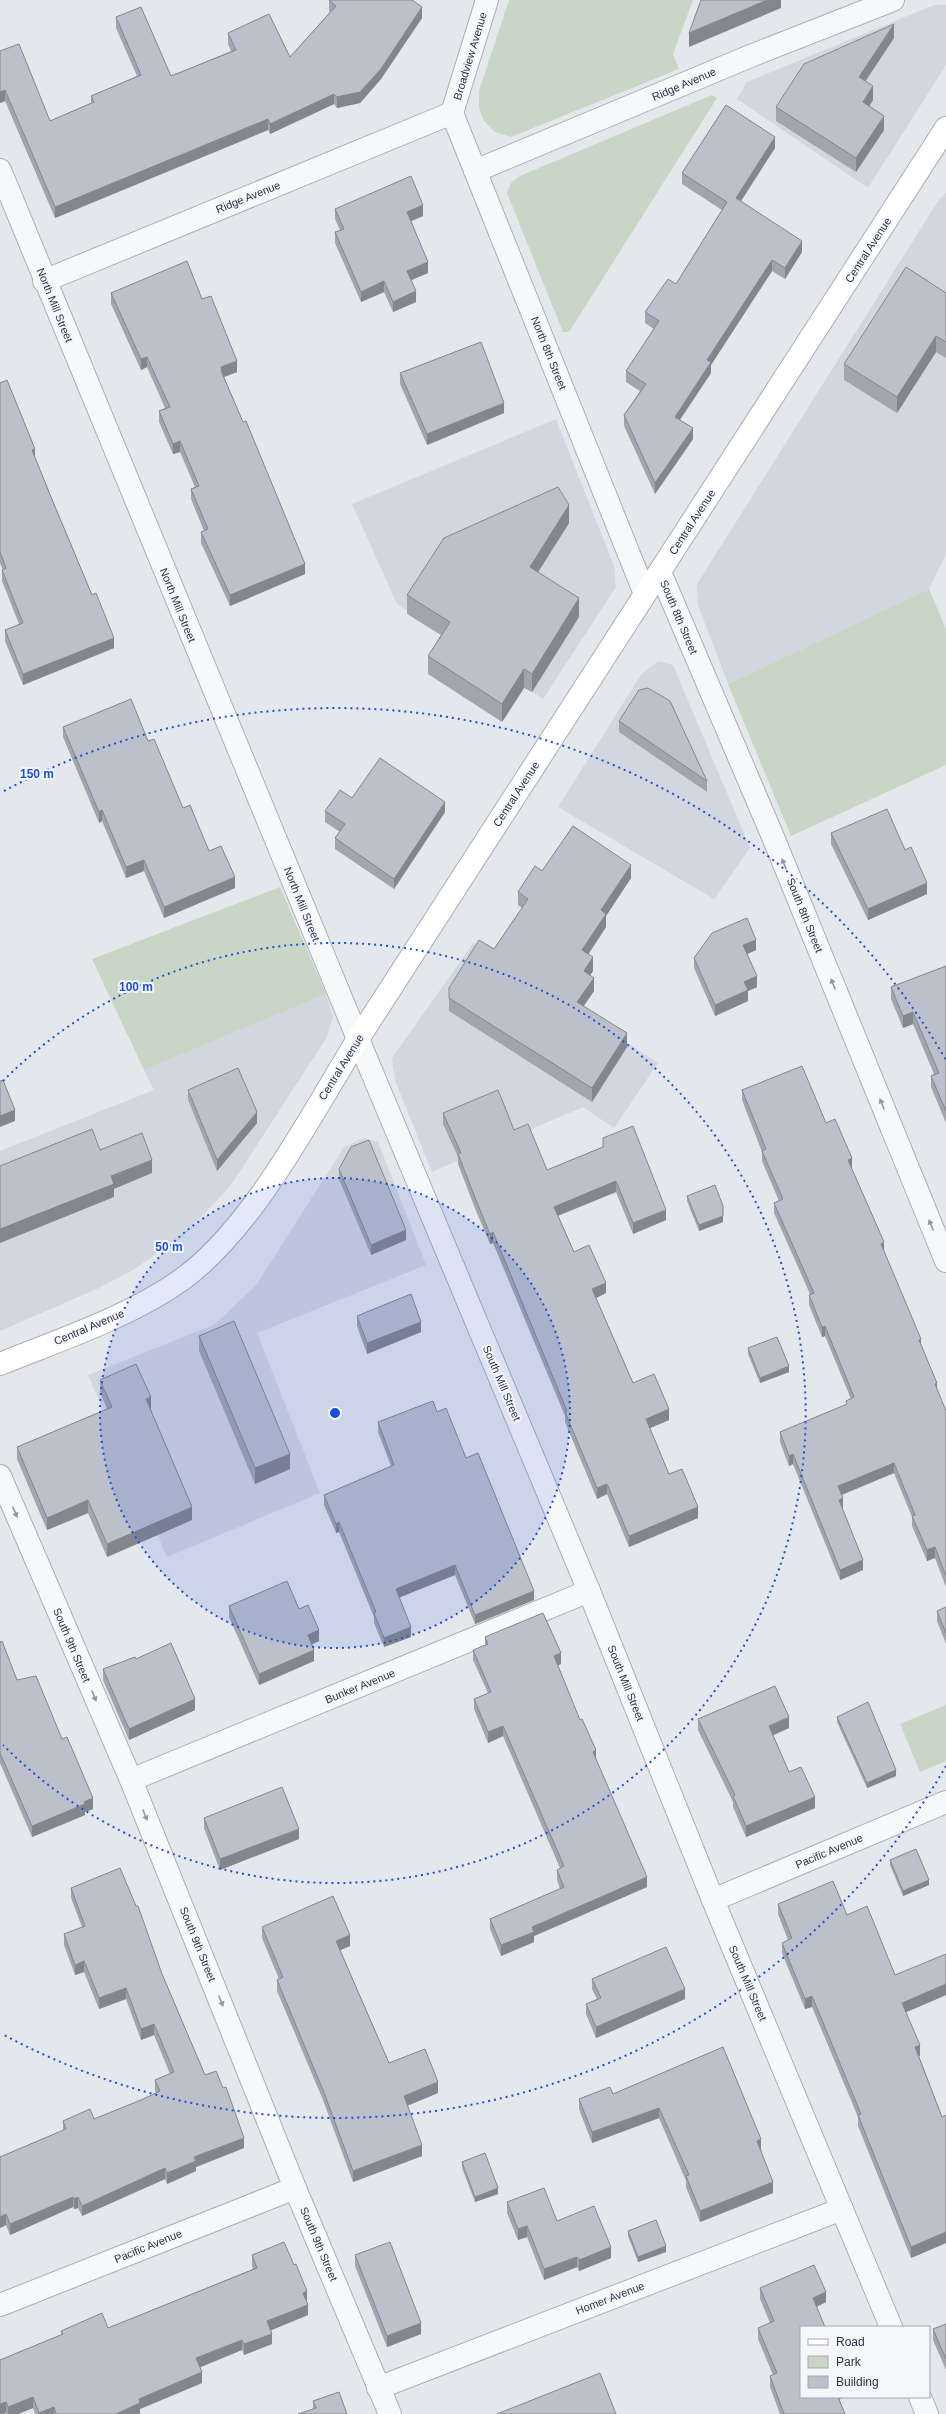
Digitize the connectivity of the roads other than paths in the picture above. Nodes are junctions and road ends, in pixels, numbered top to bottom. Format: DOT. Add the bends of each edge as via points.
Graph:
graph roads {
  1 [pos="487,0"];
  2 [pos="893,0"];
  3 [pos="452,112"];
  4 [pos="946,128"];
  5 [pos="0,170"];
  6 [pos="475,171"];
  7 [pos="44,281"];
  8 [pos="660,572"];
  9 [pos="645,594"];
  10 [pos="358,1039"];
  11 [pos="946,1261"];
  12 [pos="0,1364"];
  13 [pos="0,1476"];
  14 [pos="589,1591"];
  15 [pos="131,1780"];
  16 [pos="946,1802"];
  17 [pos="713,1900"];
  18 [pos="296,2188"];
  19 [pos="842,2209"];
  20 [pos="0,2305"];
  21 [pos="891,2326"];
  22 [pos="378,2388"];
  23 [pos="920,2398"];
  24 [pos="390,2414"];
  25 [pos="927,2414"];
  1 -- 3 [label="street, Broadview Avenue"];
  2 -- 6 [label="street, Ridge Avenue" via="753,55"];
  3 -- 6 [label="street, North 8th Street"];
  3 -- 7 [label="street, Ridge Avenue"];
  4 -- 8 [label="main road, Central Avenue"];
  5 -- 7 [label="street, North Mill Street"];
  6 -- 9 [label="street, North 8th Street"];
  7 -- 10 [label="street, North Mill Street"];
  8 -- 9 [label="main road, Central Avenue"];
  11 -- 8 [label="street, South 8th Street, one-way" via="773,837"];
  9 -- 10 [label="main road, Central Avenue"];
  10 -- 12 [label="main road, Central Avenue" via="273,1176 221,1246 183,1278 118,1316"];
  10 -- 14 [label="street, South Mill Street"];
  13 -- 15 [label="street, South 9th Street, one-way"];
  14 -- 15 [label="street, Bunker Avenue"];
  14 -- 17 [label="street, South Mill Street"];
  15 -- 18 [label="street, South 9th Street, one-way"];
  16 -- 17 [label="street, Pacific Avenue"];
  17 -- 19 [label="street, South Mill Street"];
  18 -- 20 [label="street, Pacific Avenue"];
  18 -- 22 [label="street, South 9th Street"];
  19 -- 21 [label="street, South Mill Street"];
  19 -- 22 [label="street, Homer Avenue"];
  22 -- 24 [label="street, South 9th Street"];
  23 -- 25 [label="street"];
}
